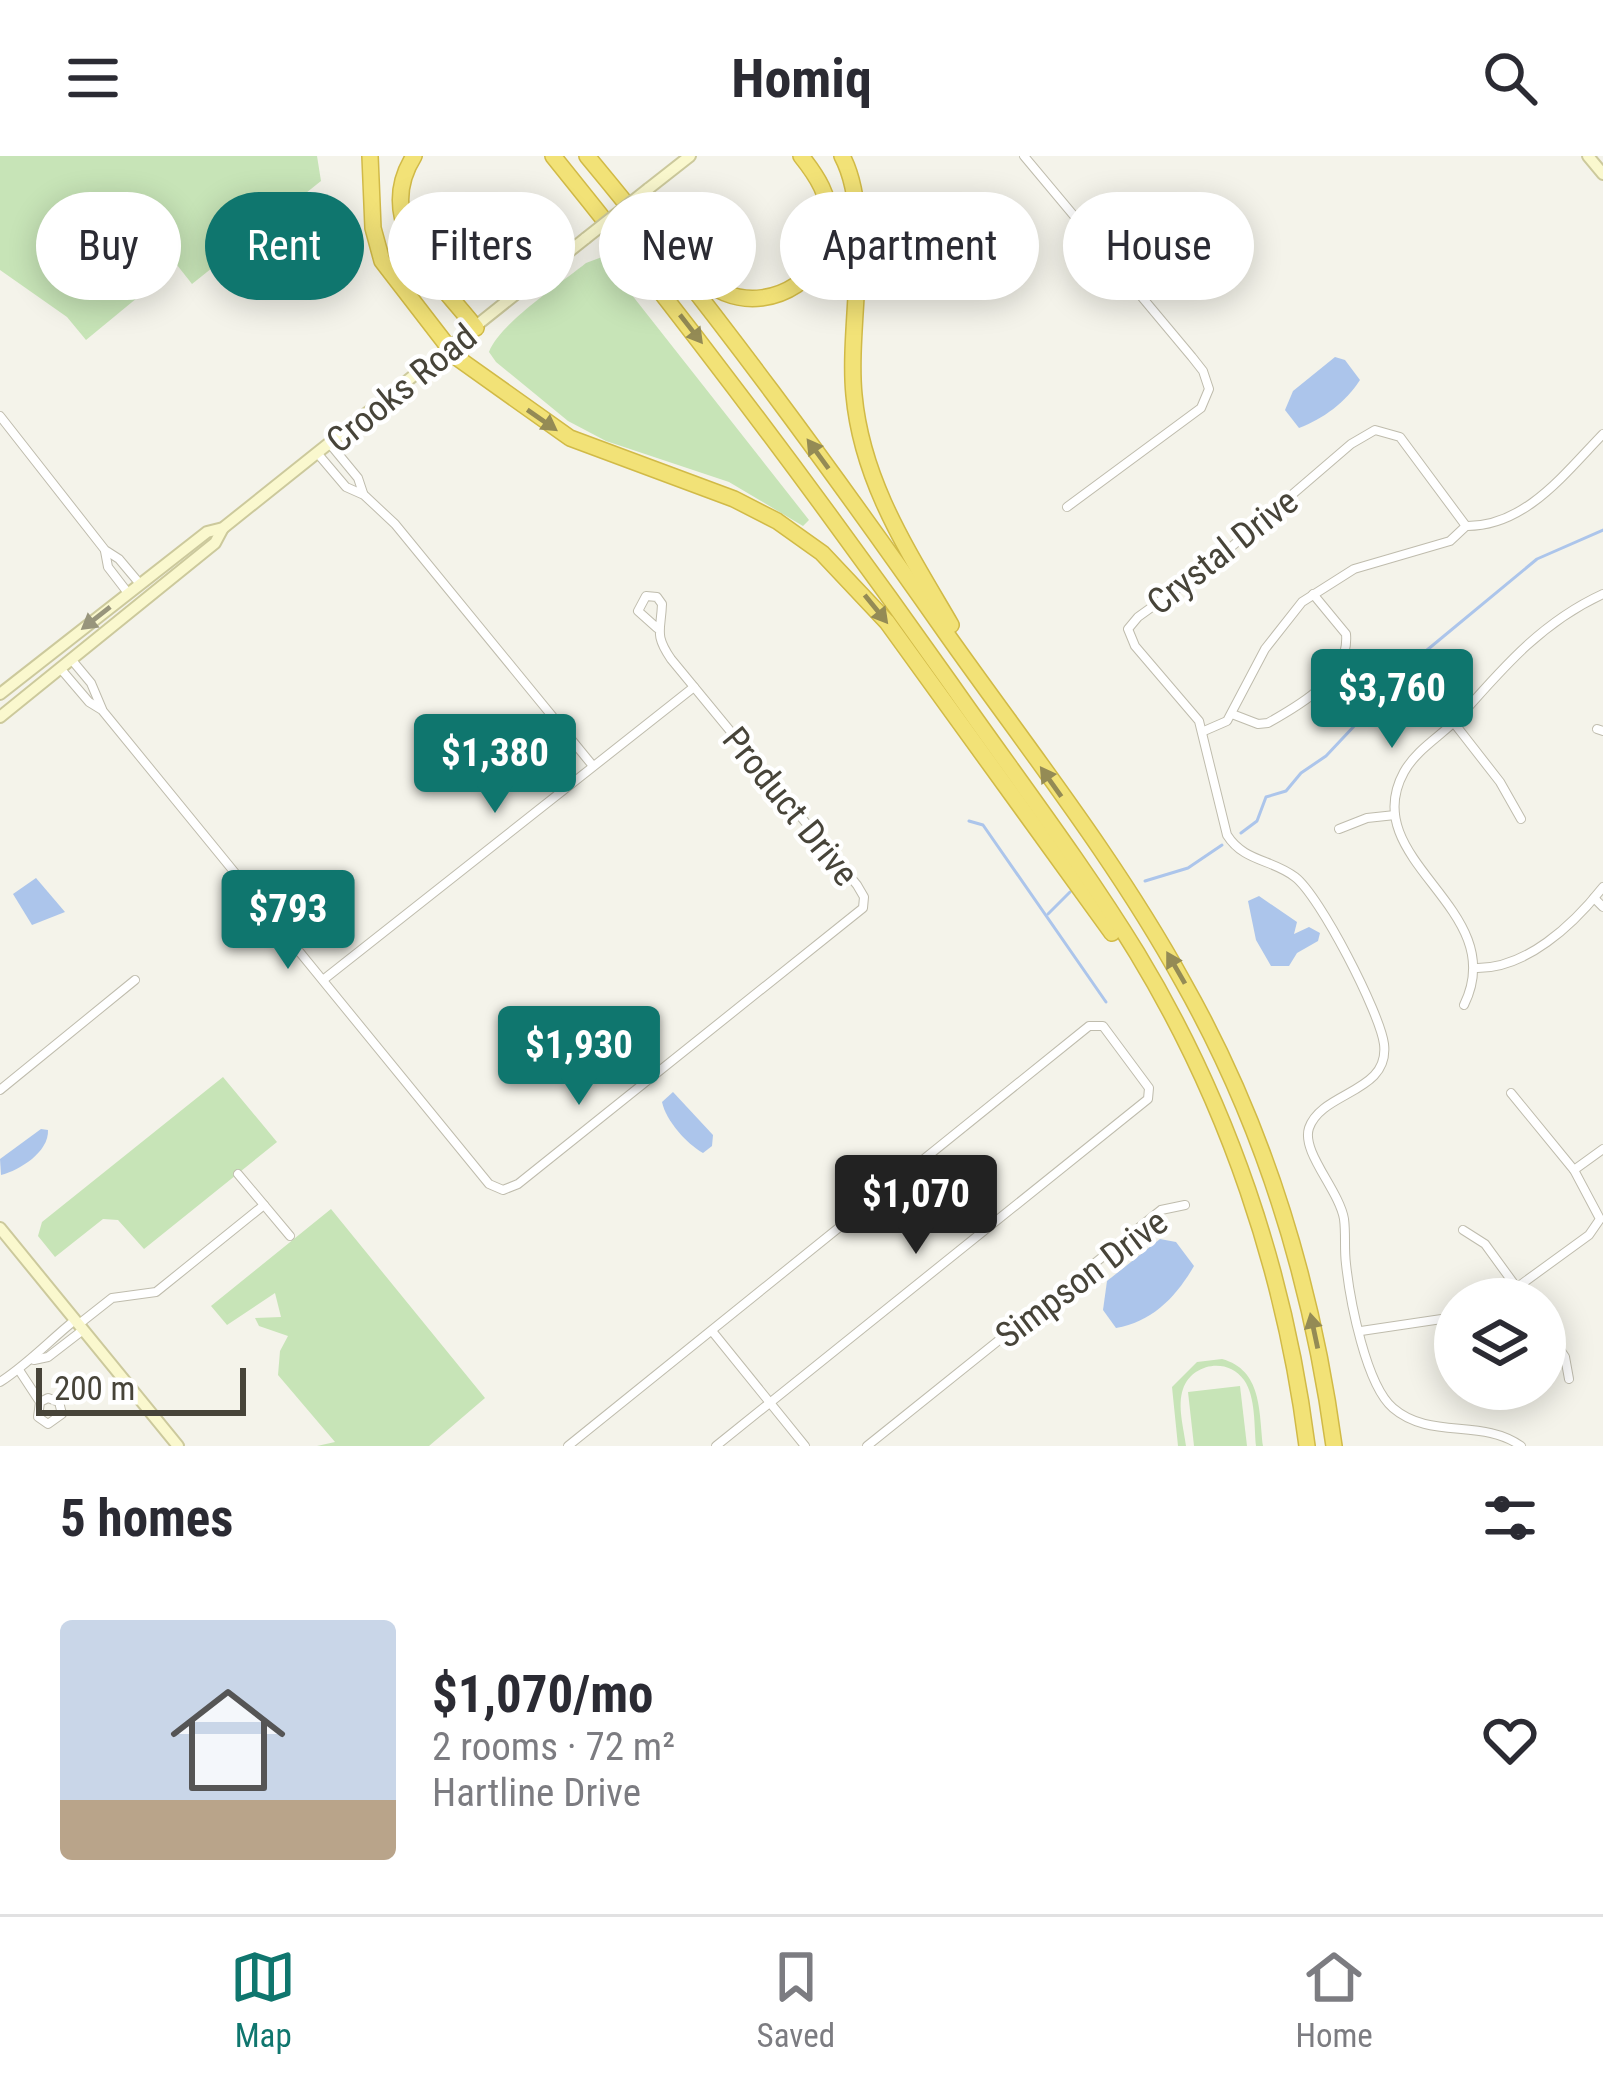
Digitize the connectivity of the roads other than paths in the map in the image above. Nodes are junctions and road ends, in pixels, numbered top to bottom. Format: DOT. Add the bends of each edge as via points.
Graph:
graph roads {
  1 [pos="370,156"];
  2 [pos="414,156"];
  3 [pos="539,156"];
  4 [pos="553,156"];
  5 [pos="587,156"];
  6 [pos="690,156"];
  7 [pos="801,156"];
  8 [pos="842,156"];
  9 [pos="1024,156"];
  10 [pos="1588,156"];
  11 [pos="1603,174"];
  12 [pos="608,182"];
  13 [pos="599,212"];
  14 [pos="599,217"];
  15 [pos="669,300"];
  16 [pos="476,328"];
  17 [pos="450,349"];
  18 [pos="0,416"];
  19 [pos="1603,434"];
  20 [pos="330,444"];
  21 [pos="318,454"];
  22 [pos="364,495"];
  23 [pos="1066,507"];
  24 [pos="1466,526"];
  25 [pos="223,528"];
  26 [pos="105,550"];
  27 [pos="140,584"];
  28 [pos="128,593"];
  29 [pos="1313,594"];
  30 [pos="1603,594"];
  31 [pos="136,607"];
  32 [pos="657,628"];
  33 [pos="62,645"];
  34 [pos="71,659"];
  35 [pos="60,668"];
  36 [pos="694,687"];
  37 [pos="5,690"];
  38 [pos="13,707"];
  39 [pos="102,710"];
  40 [pos="1232,714"];
  41 [pos="0,717"];
  42 [pos="1008,720"];
  43 [pos="1454,724"];
  44 [pos="1204,731"];
  45 [pos="593,766"];
  46 [pos="1395,815"];
  47 [pos="1521,819"];
  48 [pos="1340,829"];
  49 [pos="1603,887"];
  50 [pos="1594,898"];
  51 [pos="1603,907"];
  52 [pos="1476,968"];
  53 [pos="135,980"];
  54 [pos="323,980"];
  55 [pos="1464,1005"];
  56 [pos="1180,1032"];
  57 [pos="0,1090"];
  58 [pos="1511,1093"];
  59 [pos="1603,1149"];
  60 [pos="1574,1170"];
  61 [pos="238,1174"];
  62 [pos="263,1205"];
  63 [pos="1185,1205"];
  64 [pos="0,1228"];
  65 [pos="1463,1230"];
  66 [pos="290,1236"];
  67 [pos="1510,1278"];
  68 [pos="1531,1278"];
  69 [pos="1434,1320"];
  70 [pos="78,1325"];
  71 [pos="712,1331"];
  72 [pos="1360,1331"];
  73 [pos="1566,1362"];
  74 [pos="19,1370"];
  75 [pos="1569,1379"];
  76 [pos="0,1382"];
  77 [pos="40,1402"];
  78 [pos="770,1403"];
  79 [pos="178,1446"];
  80 [pos="568,1446"];
  81 [pos="716,1446"];
  82 [pos="805,1446"];
  83 [pos="867,1446"];
  84 [pos="1307,1446"];
  85 [pos="1334,1446"];
  86 [pos="1521,1446"];
  1 -- 17 [label="highway" via="382,261"];
  2 -- 16 [label="highway" via="399,193 404,230"];
  3 -- 14 [label="highway"];
  4 -- 13 [label="highway"];
  5 -- 12 [label="highway"];
  6 -- 16 [label="main road, Crooks Road, bridge"];
  7 -- 12 [label="highway" via="828,202 828,241 802,281 761,298 728,294 703,279"];
  8 -- 42 [label="highway" via="857,203 852,366 862,446 890,520"];
  9 -- 23 [label="street" via="1192,357 1209,389 1199,410"];
  10 -- 11 [label="main road"];
  42 -- 12 [label="highway, one-way" via="801,430"];
  15 -- 56 [label="highway, one-way" via="1106,906"];
  16 -- 17 [label="main road, Crooks Road"];
  17 -- 20 [label="main road, Crooks Road"];
  17 -- 56 [label="highway, one-way" via="570,438 748,505 836,565 887,622"];
  18 -- 26 [label="street"];
  19 -- 24 [label="street" via="1525,507 1493,524"];
  20 -- 21 [label="main road, Crooks Road"];
  20 -- 22 [label="street"];
  21 -- 22 [label="street" via="346,487"];
  21 -- 25 [label="main road, Crooks Road"];
  22 -- 45 [label="street"];
  24 -- 29 [label="street" via="1450,541 1366,564"];
  24 -- 44 [label="street, Crystal Drive" via="1406,444 1393,433 1364,435 1131,622 1135,646"];
  25 -- 27 [label="main road, Crooks Road"];
  25 -- 31 [label="main road, Crooks Road"];
  26 -- 27 [label="street"];
  26 -- 28 [label="street"];
  27 -- 28 [label="main road, Crooks Road"];
  27 -- 31 [label="main road"];
  28 -- 33 [label="main road, Crooks Road, one-way"];
  29 -- 40 [label="street" via="1265,649"];
  29 -- 40 [label="street" via="1346,634 1342,661 1320,689 1273,721"];
  30 -- 43 [label="street" via="1515,654"];
  31 -- 34 [label="main road, Crooks Road"];
  32 -- 36 [label="street"];
  33 -- 35 [label="main road"];
  33 -- 37 [label="main road, Crooks Road"];
  34 -- 35 [label="main road, Crooks Road"];
  34 -- 39 [label="street"];
  35 -- 38 [label="main road, Crooks Road"];
  35 -- 39 [label="street"];
  36 -- 45 [label="street"];
  36 -- 54 [label="street, Product Drive" via="857,885 863,908 518,1184 489,1184"];
  37 -- 38 [label="main road" via="17,697"];
  38 -- 41 [label="main road, Crooks Road"];
  39 -- 54 [label="street"];
  40 -- 44 [label="street"];
  85 -- 42 [label="highway, one-way" via="1294,1249 1223,1059 1148,922"];
  43 -- 46 [label="street" via="1404,772"];
  43 -- 47 [label="street"];
  44 -- 72 [label="street" via="1227,835 1315,897 1382,1039 1373,1077 1319,1114 1308,1135 1342,1210"];
  45 -- 54 [label="street"];
  46 -- 48 [label="street"];
  46 -- 52 [label="street" via="1410,853 1464,926"];
  49 -- 50 [label="street"];
  50 -- 51 [label="street"];
  50 -- 52 [label="street" via="1516,962"];
  52 -- 55 [label="street"];
  53 -- 57 [label="street"];
  56 -- 84 [label="highway" via="1262,1230"];
  58 -- 60 [label="street"];
  59 -- 60 [label="street"];
  60 -- 68 [label="street" via="1600,1219"];
  61 -- 62 [label="street"];
  62 -- 66 [label="street"];
  62 -- 70 [label="street" via="156,1292 112,1298"];
  63 -- 83 [label="street, Simpson Drive" via="1161,1210"];
  64 -- 70 [label="main road"];
  65 -- 67 [label="street"];
  69 -- 72 [label="street"];
  70 -- 74 [label="street" via="48,1357"];
  70 -- 79 [label="main road"];
  71 -- 78 [label="street"];
  71 -- 78 [label="street" via="1097,1023 1103,1026 1150,1094"];
  71 -- 80 [label="street"];
  72 -- 86 [label="street" via="1373,1383 1396,1411 1425,1425 1494,1432"];
  73 -- 75 [label="street"];
  74 -- 76 [label="street"];
  74 -- 77 [label="street"];
  78 -- 81 [label="street"];
  78 -- 82 [label="street"];
}
